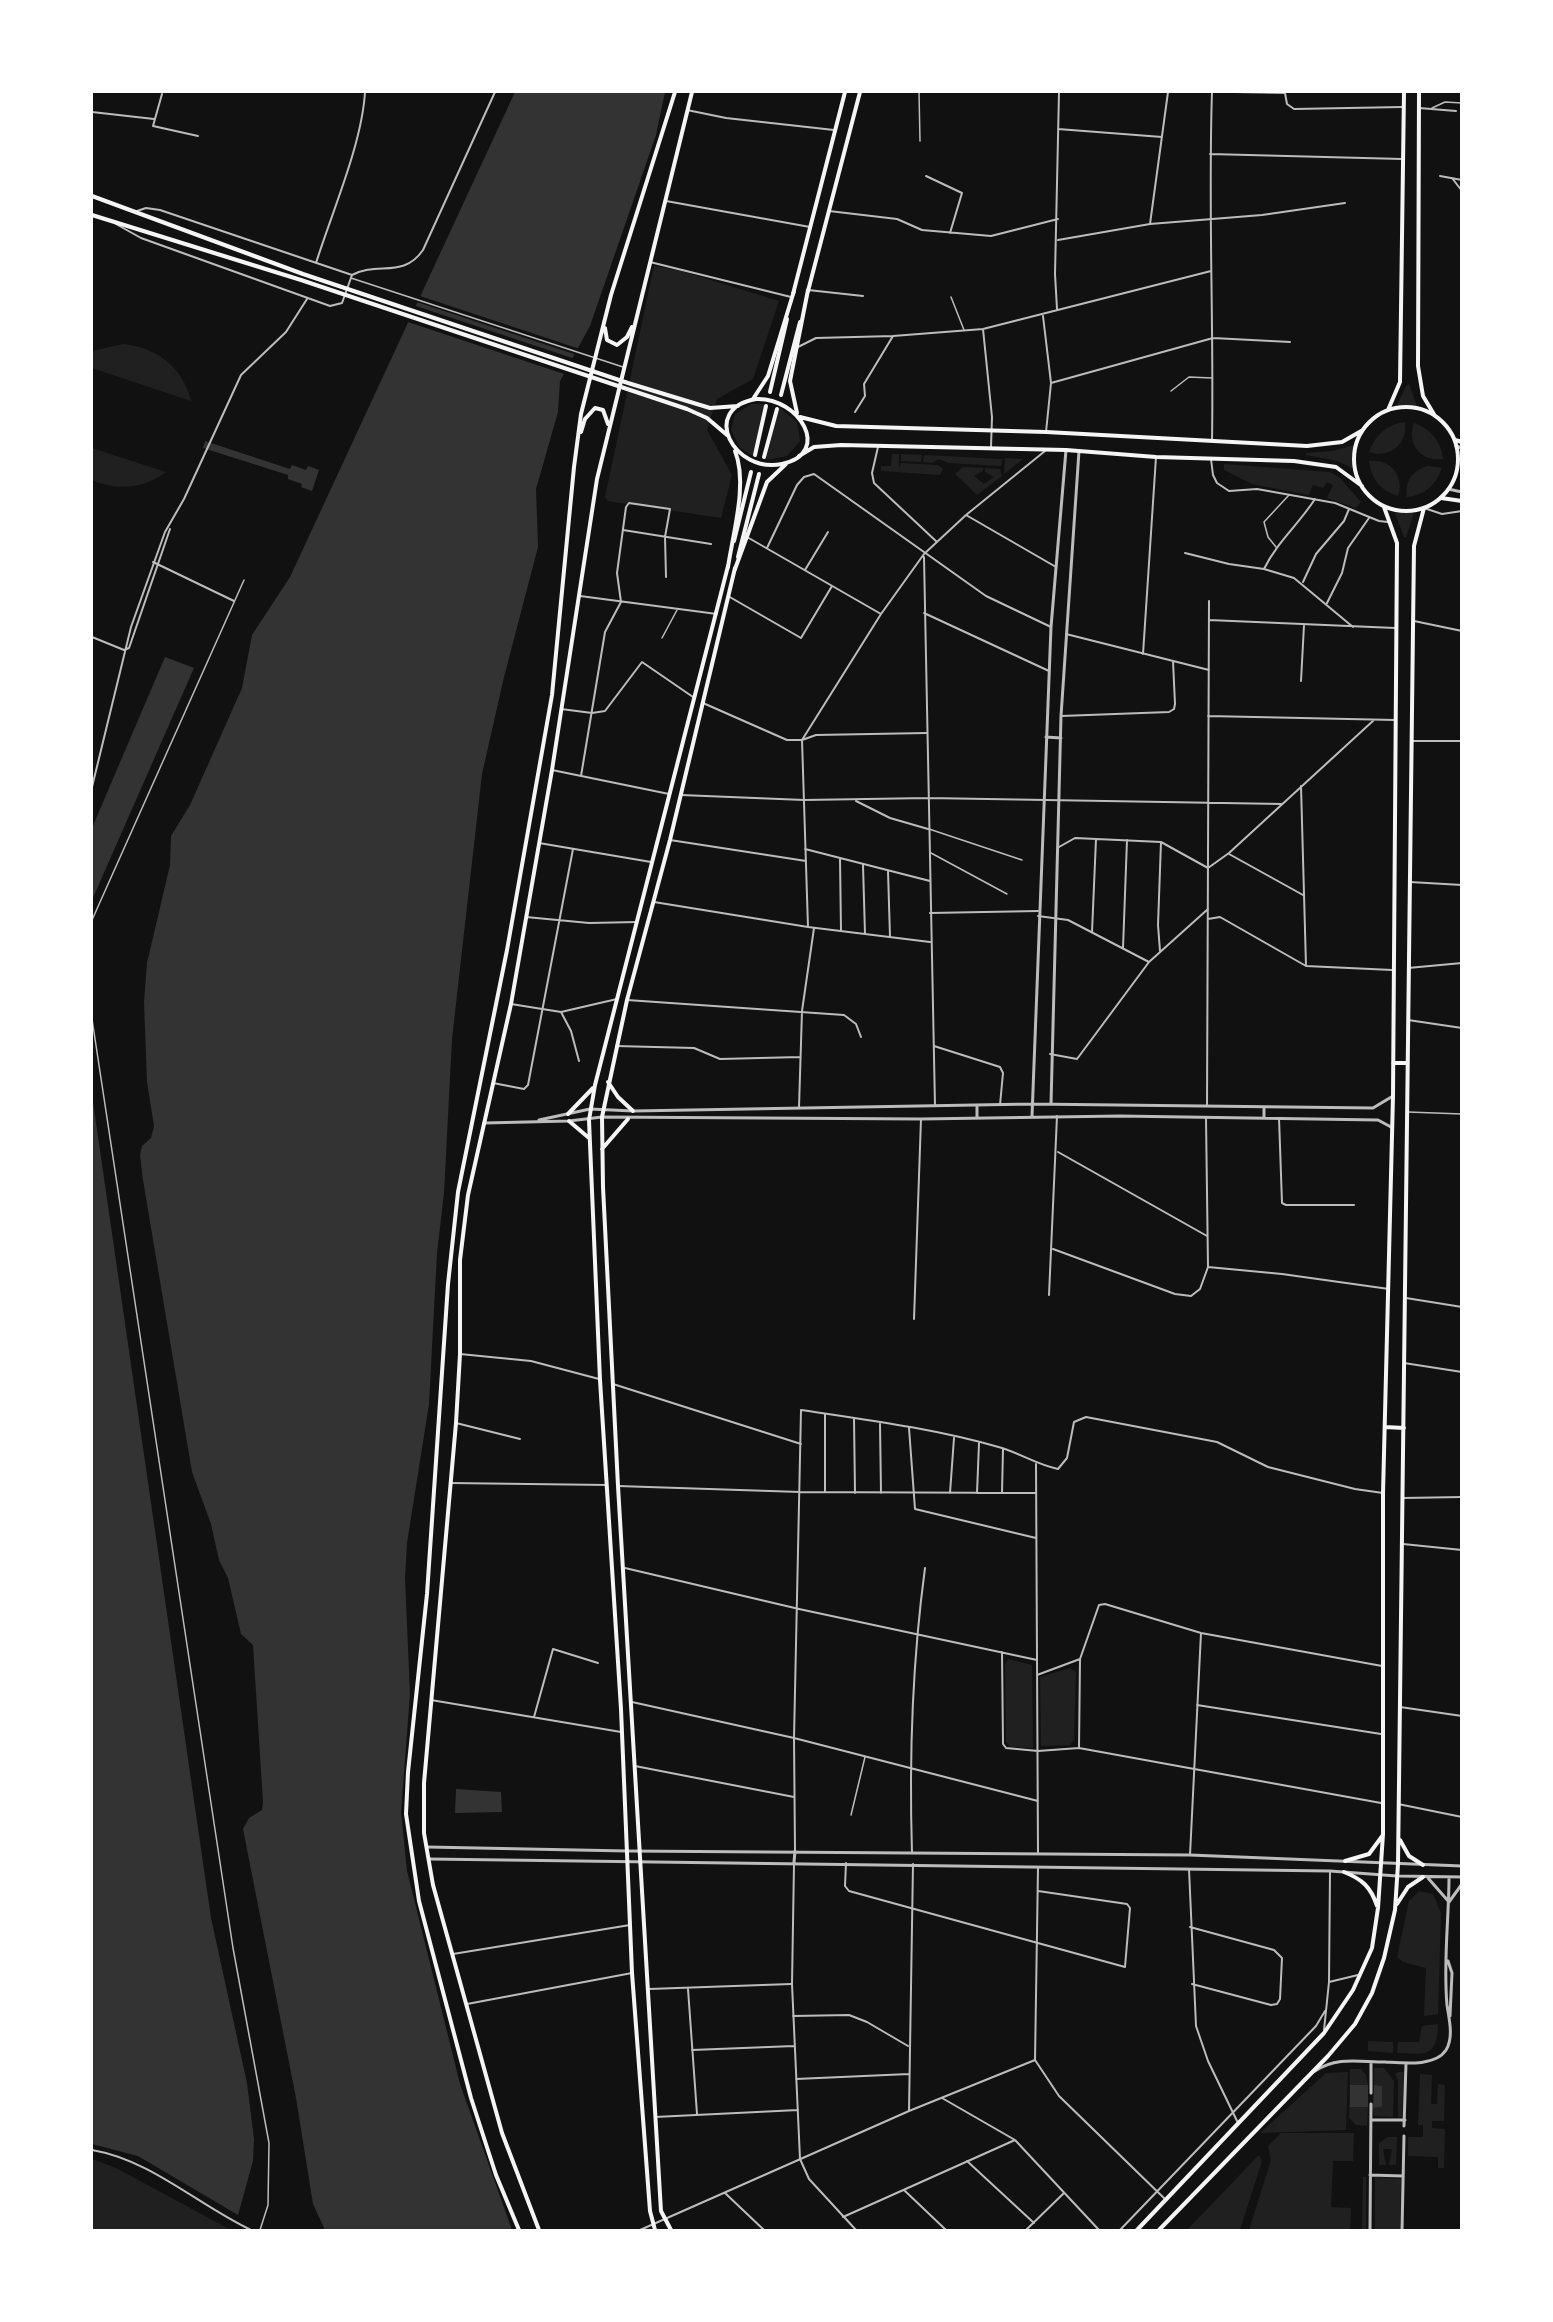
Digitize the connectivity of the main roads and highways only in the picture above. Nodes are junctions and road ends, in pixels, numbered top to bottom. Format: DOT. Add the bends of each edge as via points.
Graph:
graph roads {
  1 [pos="675,92"];
  2 [pos="692,92"];
  3 [pos="845,92"];
  4 [pos="860,92"];
  5 [pos="1404,92"];
  6 [pos="1419,92"];
  7 [pos="92,196"];
  8 [pos="92,215"];
  9 [pos="808,290"];
  10 [pos="794,291"];
  11 [pos="611,295"];
  12 [pos="642,296"];
  13 [pos="770,392"];
  14 [pos="781,394"];
  15 [pos="752,400"];
  16 [pos="738,406"];
  17 [pos="766,406"];
  18 [pos="777,409"];
  19 [pos="1388,410"];
  20 [pos="799,415"];
  21 [pos="1435,416"];
  22 [pos="1363,430"];
  23 [pos="727,435"];
  24 [pos="1455,440"];
  25 [pos="1461,442"];
  26 [pos="734,447"];
  27 [pos="1459,447"];
  28 [pos="603,452"];
  29 [pos="755,455"];
  30 [pos="799,456"];
  31 [pos="764,457"];
  32 [pos="787,463"];
  33 [pos="574,467"];
  34 [pos="751,472"];
  35 [pos="759,474"];
  36 [pos="1362,486"];
  37 [pos="1440,498"];
  38 [pos="1461,501"];
  39 [pos="1384,507"];
  40 [pos="1424,508"];
  41 [pos="728,567"];
  42 [pos="735,570"];
  43 [pos="1393,1063"];
  44 [pos="1407,1063"];
  45 [pos="608,1082"];
  46 [pos="595,1084"];
  47 [pos="633,1111"];
  48 [pos="568,1114"];
  49 [pos="628,1119"];
  50 [pos="569,1121"];
  51 [pos="590,1139"];
  52 [pos="602,1150"];
  53 [pos="1385,1427"];
  54 [pos="1404,1428"];
  55 [pos="625,1570"];
  56 [pos="614,1573"];
  57 [pos="632,1708"];
  58 [pos="621,1709"];
  59 [pos="1383,1834"];
  60 [pos="1398,1835"];
  61 [pos="1345,1861"];
  62 [pos="1423,1865"];
  63 [pos="1344,1872"];
  64 [pos="1425,1877"];
  65 [pos="1378,1908"];
  66 [pos="1395,1910"];
  67 [pos="519,2230"];
  68 [pos="539,2230"];
  69 [pos="655,2230"];
  70 [pos="671,2230"];
  71 [pos="1137,2230"];
  72 [pos="1159,2230"];
  1 -- 11 [label="main road"];
  2 -- 12 [label="main road"];
  3 -- 10 [label="main road"];
  4 -- 9 [label="main road"];
  5 -- 19 [label="main road" via="1400,382"];
  6 -- 21 [label="main road" via="1418,366 1424,396"];
  7 -- 16 [label="main road" via="347,289 668,396 719,408"];
  8 -- 23 [label="main road" via="687,409 714,422"];
  9 -- 14 [label="main road"];
  9 -- 20 [label="main road" via="790,381"];
  10 -- 13 [label="main road"];
  10 -- 15 [label="main road" via="768,376"];
  11 -- 12 [label="main road" via="605,333 609,343 617,345 632,328"];
  11 -- 33 [label="main road" via="581,414"];
  12 -- 28 [label="main road"];
  15 -- 16 [label="main road"];
  15 -- 20 [label="main road" via="776,401"];
  16 -- 23 [label="main road" via="729,416"];
  17 -- 29 [label="main road"];
  18 -- 31 [label="main road"];
  19 -- 21 [label="main road" via="1420,409"];
  19 -- 22 [label="main road"];
  20 -- 22 [label="main road" via="836,426 1327,445"];
  20 -- 30 [label="main road" via="807,429 807,439"];
  21 -- 24 [label="main road"];
  22 -- 36 [label="main road" via="1354,458"];
  23 -- 26 [label="main road"];
  24 -- 25 [label="main road"];
  24 -- 27 [label="main road"];
  26 -- 32 [label="main road" via="758,463"];
  26 -- 41 [label="main road" via="740,483"];
  27 -- 37 [label="main road" via="1457,468 1449,489"];
  28 -- 33 [label="main road" via="608,422 603,410 595,408 585,419"];
  28 -- 68 [label="main road" via="526,917 461,1240 456,1423 423,1808 427,1859 502,2133"];
  30 -- 32 [label="main road"];
  30 -- 36 [label="main road" via="823,446 1066,450 1329,465"];
  32 -- 42 [label="main road" via="767,483"];
  33 -- 67 [label="main road" via="552,695 452,1234 438,1462 406,1814 419,1901 471,2098"];
  34 -- 41 [label="main road"];
  35 -- 42 [label="main road"];
  36 -- 39 [label="main road"];
  37 -- 38 [label="main road"];
  37 -- 40 [label="main road"];
  39 -- 40 [label="main road" via="1404,511"];
  39 -- 43 [label="main road" via="1396,543"];
  40 -- 44 [label="main road" via="1414,546"];
  41 -- 46 [label="main road"];
  42 -- 45 [label="main road"];
  43 -- 44 [label="main road"];
  43 -- 53 [label="main road"];
  44 -- 54 [label="main road"];
  45 -- 47 [label="main road"];
  45 -- 52 [label="main road"];
  46 -- 48 [label="main road"];
  46 -- 51 [label="main road"];
  49 -- 52 [label="main road"];
  50 -- 51 [label="main road"];
  51 -- 56 [label="main road" via="600,1380"];
  52 -- 55 [label="main road"];
  53 -- 54 [label="main road"];
  53 -- 59 [label="main road"];
  54 -- 60 [label="main road"];
  55 -- 56 [label="main road"];
  55 -- 57 [label="main road"];
  56 -- 58 [label="main road"];
  57 -- 58 [label="main road"];
  57 -- 70 [label="main road" via="655,2117 664,2220"];
  58 -- 69 [label="main road" via="632,1973 651,2225"];
  59 -- 61 [label="main road" via="1369,1854"];
  59 -- 65 [label="main road"];
  60 -- 62 [label="main road" via="1408,1855"];
  60 -- 66 [label="main road"];
  63 -- 65 [label="main road" via="1370,1888"];
  64 -- 66 [label="main road" via="1402,1894"];
  65 -- 71 [label="main road" via="1374,1940 1362,1973 1339,2014"];
  66 -- 72 [label="main road" via="1379,1975 1364,2009 1342,2041"];
}
